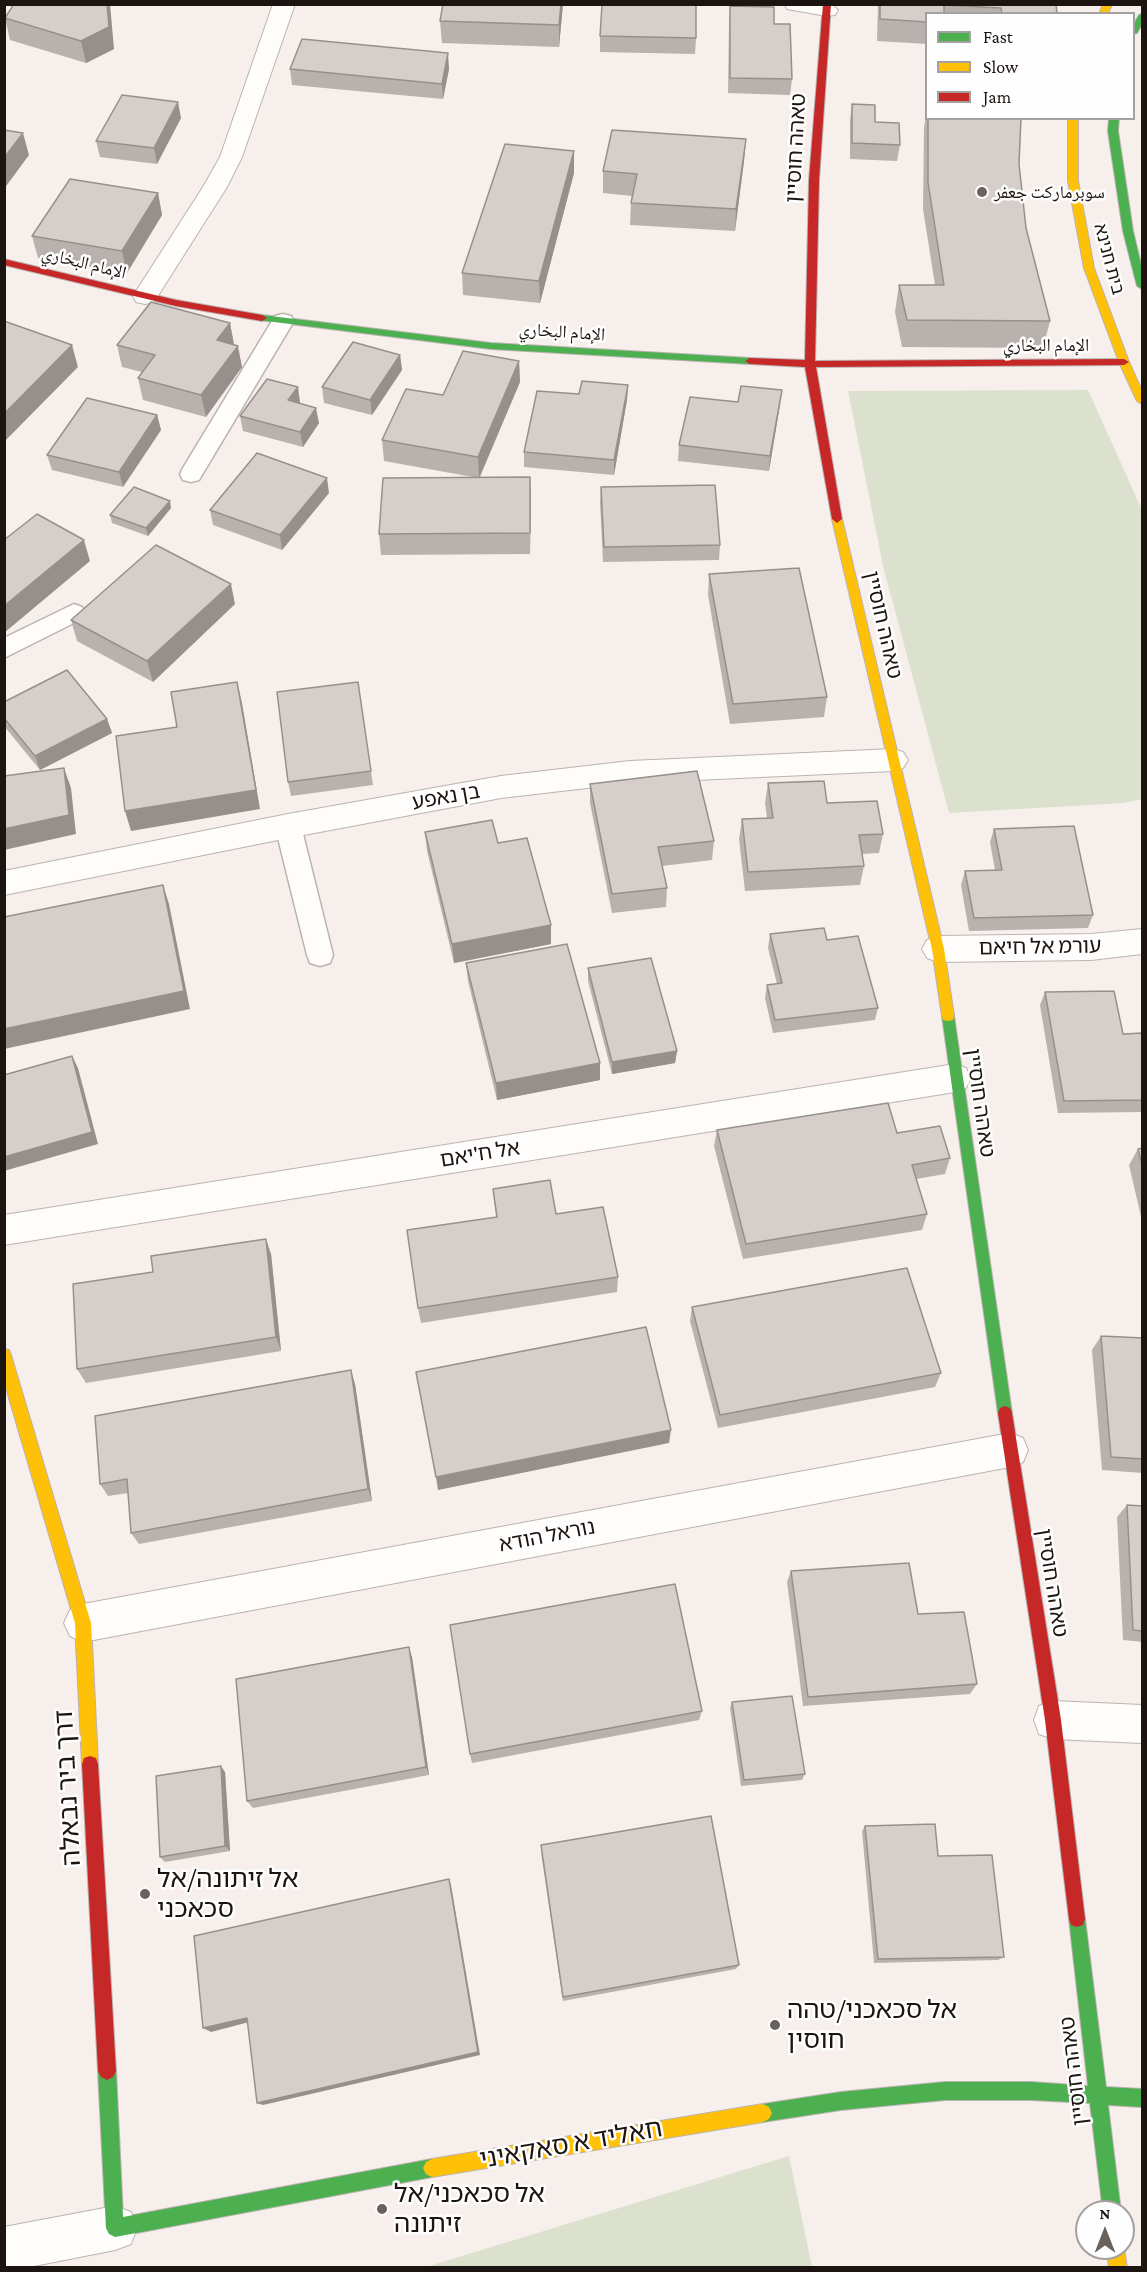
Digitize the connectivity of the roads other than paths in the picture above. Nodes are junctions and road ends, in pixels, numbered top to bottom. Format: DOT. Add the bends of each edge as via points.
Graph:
graph roads {
  1 [pos="284,4"];
  2 [pos="795,4"];
  3 [pos="827,7"];
  4 [pos="1143,17"];
  5 [pos="1135,30"];
  6 [pos="1073,120"];
  7 [pos="1114,120"];
  8 [pos="1137,247"];
  9 [pos="4,262"];
  10 [pos="1143,286"];
  11 [pos="146,296"];
  12 [pos="283,321"];
  13 [pos="1124,362"];
  14 [pos="810,364"];
  15 [pos="1143,401"];
  16 [pos="191,474"];
  17 [pos="74,613"];
  18 [pos="4,649"];
  19 [pos="893,760"];
  20 [pos="288,826"];
  21 [pos="4,883"];
  22 [pos="1143,942"];
  23 [pos="938,949"];
  24 [pos="320,955"];
  25 [pos="955,1078"];
  26 [pos="4,1230"];
  27 [pos="4,1355"];
  28 [pos="1010,1450"];
  29 [pos="83,1623"];
  30 [pos="1053,1720"];
  31 [pos="1143,1724"];
  32 [pos="1097,2094"];
  33 [pos="1143,2098"];
  34 [pos="1110,2200"];
  35 [pos="115,2228"];
  36 [pos="4,2249"];
  1 -- 11 [label="street" via="231,157"];
  2 -- 3 [label="street"];
  3 -- 14 [label="street, טאהה חוסיין" via="814,180"];
  4 -- 5 [label="street"];
  6 -- 13 [label="street, בית חנינא" via="1073,181 1089,268"];
  7 -- 8 [label="street, בית חנינא" via="1118,168"];
  8 -- 10 [label="street, בית חנינא"];
  9 -- 11 [label="street, الإمام البخاري"];
  11 -- 12 [label="street, الإمام البخاري"];
  12 -- 14 [label="street, الإمام البخاري" via="491,346"];
  12 -- 16 [label="lane"];
  13 -- 14 [label="street, الإمام البخاري"];
  13 -- 15 [label="street, בית חנינא"];
  14 -- 19 [label="street, טאהה חוסיין" via="837,518"];
  17 -- 18 [label="lane"];
  19 -- 20 [label="street, בן נאפע" via="630,772 501,787"];
  19 -- 23 [label="street, טאהה חוסיין"];
  20 -- 21 [label="street, בן נאפע"];
  20 -- 24 [label="lane"];
  22 -- 23 [label="street, עורמ אל חיאם" via="1091,947"];
  23 -- 25 [label="street, טאהה חוסיין"];
  25 -- 26 [label="street, אל ח'יאם"];
  25 -- 28 [label="street, טאהה חוסיין"];
  27 -- 29 [label="street, דרך ביר נבאלה"];
  28 -- 29 [label="street, נוראל הודא"];
  28 -- 30 [label="street, טאהה חוסיין"];
  29 -- 35 [label="street, דרך ביר נבאלה"];
  30 -- 31 [label="street"];
  30 -- 32 [label="street, טאהה חוסיין"];
  32 -- 33 [label="street, חאליד א סאקאיני"];
  32 -- 34 [label="street, טאהה חוסיין"];
  32 -- 35 [label="street, חאליד א סאקאיני" via="945,2091 841,2101 489,2157"];
  35 -- 36 [label="street, חאליד א סאקאיני"];
}
